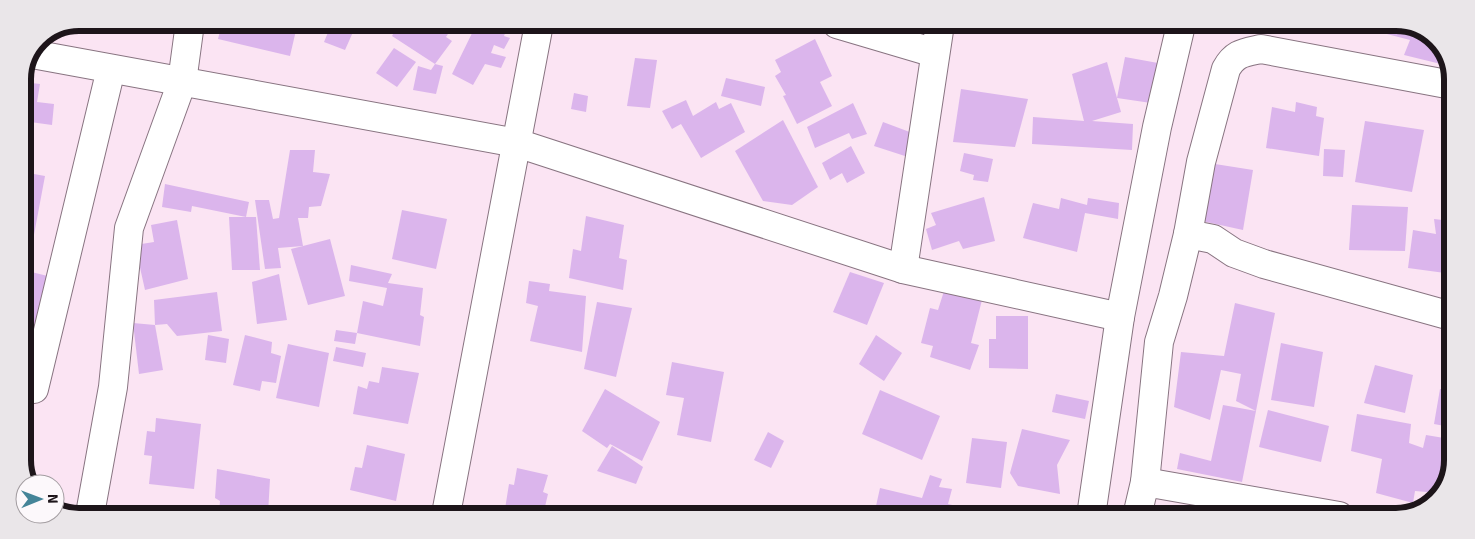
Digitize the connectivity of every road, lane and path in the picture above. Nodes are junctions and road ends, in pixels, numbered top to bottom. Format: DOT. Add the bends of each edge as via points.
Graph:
graph roads {
  1 [pos="189,31"];
  2 [pos="538,31"];
  3 [pos="861,31"];
  4 [pos="939,31"];
  5 [pos="1180,31"];
  6 [pos="935,53"];
  7 [pos="38,55"];
  8 [pos="111,69"];
  9 [pos="182,82"];
  10 [pos="1444,83"];
  11 [pos="517,143"];
  12 [pos="1188,234"];
  13 [pos="903,269"];
  14 [pos="1444,314"];
  15 [pos="1120,317"];
  16 [pos="31,388"];
  17 [pos="1145,482"];
  18 [pos="91,508"];
  19 [pos="447,508"];
  20 [pos="1092,508"];
  21 [pos="1139,508"];
  22 [pos="1293,508"];
  1 -- 9 [label="street"];
  2 -- 11 [label="street"];
  3 -- 6 [label="street"];
  4 -- 6 [label="street"];
  5 -- 15 [label="street"];
  6 -- 13 [label="street"];
  7 -- 8 [label="street"];
  8 -- 9 [label="street"];
  8 -- 16 [label="street" via="34,389"];
  9 -- 11 [label="street"];
  9 -- 18 [label="street" via="129,228 113,387"];
  10 -- 12 [label="street" via="1261,49 1232,58 1226,69 1201,162"];
  11 -- 13 [label="street"];
  11 -- 19 [label="street"];
  12 -- 14 [label="street" via="1213,239 1234,253 1264,264"];
  12 -- 17 [label="street" via="1159,342"];
  13 -- 15 [label="street"];
  15 -- 20 [label="street"];
  17 -- 21 [label="street"];
  17 -- 22 [label="street"];
}
